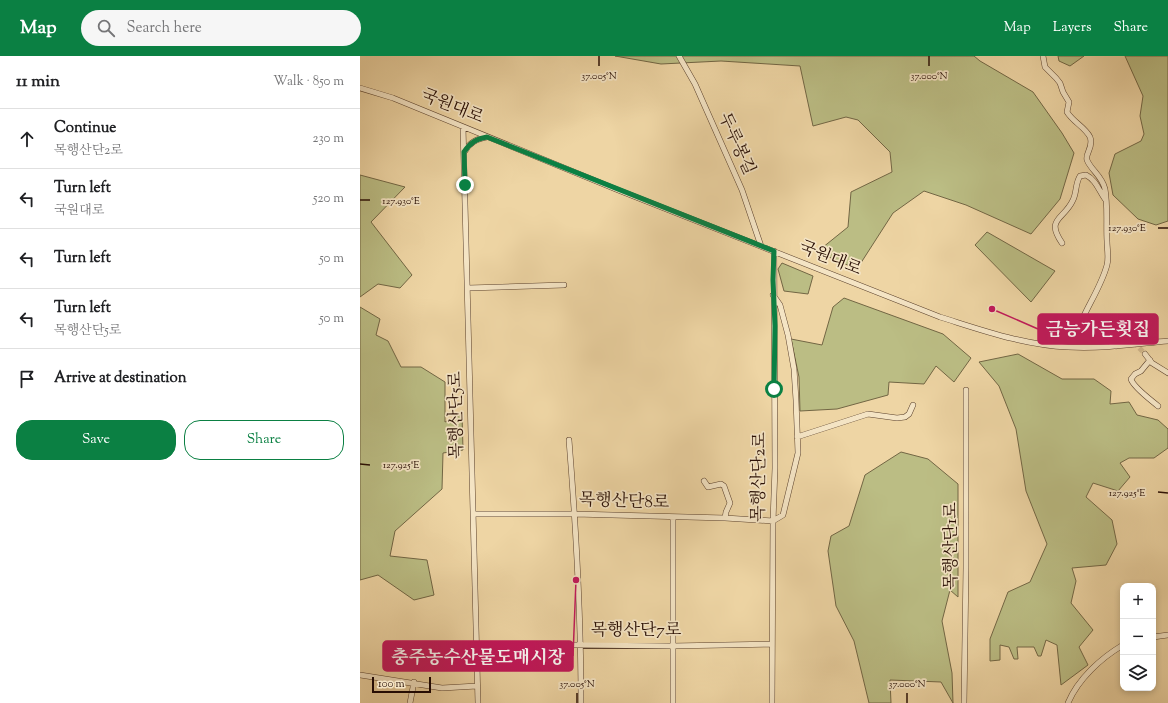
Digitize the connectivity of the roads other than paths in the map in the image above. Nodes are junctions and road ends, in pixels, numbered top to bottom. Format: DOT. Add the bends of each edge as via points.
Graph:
graph roads {
  1 [pos="679,56"];
  2 [pos="1042,56"];
  3 [pos="360,88"];
  4 [pos="463,127"];
  5 [pos="487,137"];
  6 [pos="464,152"];
  7 [pos="1106,199"];
  8 [pos="1062,243"];
  9 [pos="761,246"];
  10 [pos="774,251"];
  11 [pos="564,285"];
  12 [pos="468,288"];
  13 [pos="773,296"];
  14 [pos="1096,332"];
  15 [pos="1129,337"];
  16 [pos="1168,341"];
  17 [pos="1116,346"];
  18 [pos="1145,354"];
  19 [pos="1150,360"];
  20 [pos="1168,373"];
  21 [pos="966,390"];
  22 [pos="913,405"];
  23 [pos="1158,406"];
  24 [pos="797,437"];
  25 [pos="568,440"];
  26 [pos="704,481"];
  27 [pos="474,514"];
  28 [pos="575,514"];
  29 [pos="673,517"];
  30 [pos="725,518"];
  31 [pos="773,521"];
  32 [pos="1168,635"];
  33 [pos="1156,637"];
  34 [pos="476,644"];
  35 [pos="772,644"];
  36 [pos="581,645"];
  37 [pos="672,646"];
  38 [pos="1120,647"];
  39 [pos="360,675"];
  40 [pos="414,682"];
  41 [pos="477,686"];
  42 [pos="410,703"];
  43 [pos="478,703"];
  44 [pos="581,703"];
  45 [pos="673,703"];
  46 [pos="772,703"];
  47 [pos="964,703"];
  48 [pos="1068,703"];
  1 -- 9 [label="street, 두루봉길" via="695,84 742,190"];
  2 -- 7 [label="street" via="1045,67 1060,83 1069,102 1069,116 1090,138 1087,160 1101,179"];
  3 -- 4 [label="street, 국원대로" via="393,98"];
  4 -- 5 [label="street, 국원대로"];
  4 -- 6 [label="street, 목행산단5로"];
  5 -- 6 [label="street" via="477,139"];
  5 -- 9 [label="street, 국원대로"];
  6 -- 12 [label="street, 목행산단5로"];
  7 -- 8 [label="street" via="1091,177 1080,176 1076,181 1074,198 1068,210 1057,219 1055,225 1055,233"];
  7 -- 14 [label="street" via="1108,263 1082,320"];
  9 -- 10 [label="street, 국원대로"];
  10 -- 13 [label="street, 목행산단2로"];
  10 -- 17 [label="street, 국원대로" via="940,317 1018,341 1068,348"];
  11 -- 12 [label="street"];
  12 -- 27 [label="street, 목행산단5로"];
  13 -- 24 [label="street" via="780,304 793,362"];
  13 -- 31 [label="street, 목행산단2로"];
  14 -- 15 [label="street" via="1117,330"];
  14 -- 17 [label="street"];
  16 -- 17 [label="street, 국원대로"];
  18 -- 19 [label="street"];
  19 -- 20 [label="street"];
  19 -- 23 [label="street" via="1131,379 1136,388"];
  21 -- 47 [label="street, 목행산단1로"];
  22 -- 24 [label="street" via="906,417 868,414"];
  24 -- 31 [label="street" via="798,453 783,515"];
  25 -- 28 [label="street"];
  26 -- 30 [label="street" via="711,488 721,484 724,486 730,503"];
  27 -- 28 [label="street, 목행산단8로"];
  27 -- 34 [label="street, 목행산단5로"];
  28 -- 29 [label="street, 목행산단8로"];
  28 -- 36 [label="street"];
  29 -- 30 [label="street, 목행산단8로"];
  29 -- 37 [label="street"];
  30 -- 31 [label="street, 목행산단8로"];
  31 -- 35 [label="street, 목행산단2로"];
  32 -- 33 [label="street"];
  34 -- 36 [label="street, 목행산단7로"];
  34 -- 41 [label="street, 목행산단5로"];
  35 -- 37 [label="street, 목행산단7로"];
  35 -- 46 [label="street, 목행산단2로"];
  36 -- 37 [label="street, 목행산단7로"];
  36 -- 44 [label="street"];
  37 -- 45 [label="street"];
  38 -- 48 [label="street" via="1102,659 1083,678"];
  39 -- 40 [label="street"];
  40 -- 41 [label="street" via="442,688"];
  40 -- 42 [label="street"];
  41 -- 43 [label="street, 목행산단5로"];
}
